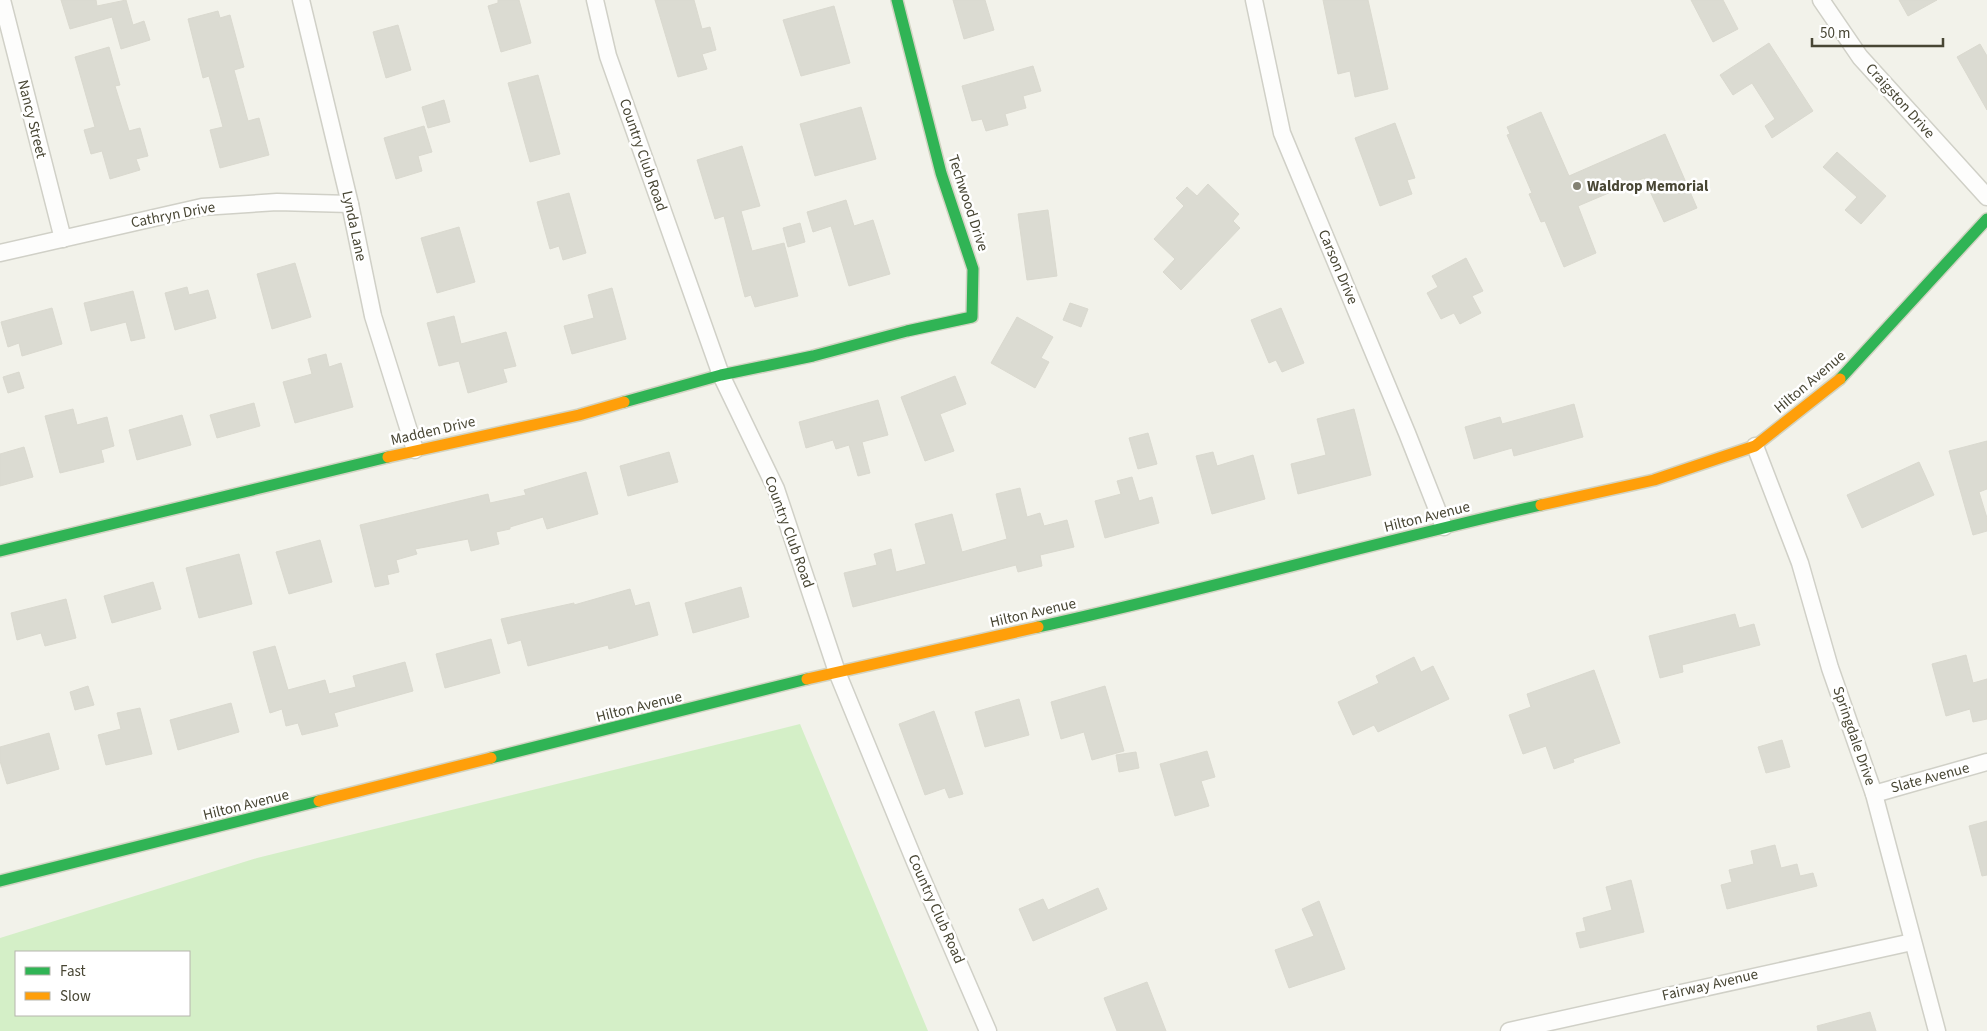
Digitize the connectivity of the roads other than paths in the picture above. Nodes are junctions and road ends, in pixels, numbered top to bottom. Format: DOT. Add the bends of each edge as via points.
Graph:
graph roads {
  1 [pos="2,0"];
  2 [pos="301,0"];
  3 [pos="595,0"];
  4 [pos="897,0"];
  5 [pos="1254,0"];
  6 [pos="1821,0"];
  7 [pos="1987,196"];
  8 [pos="350,204"];
  9 [pos="1987,219"];
  10 [pos="63,239"];
  11 [pos="0,253"];
  12 [pos="872,340"];
  13 [pos="721,375"];
  14 [pos="1755,446"];
  15 [pos="415,450"];
  16 [pos="1444,527"];
  17 [pos="0,551"];
  18 [pos="837,672"];
  19 [pos="1987,762"];
  20 [pos="1874,794"];
  21 [pos="0,881"];
  22 [pos="1912,942"];
  23 [pos="988,1031"];
  24 [pos="1509,1031"];
  25 [pos="1937,1031"];
  1 -- 10 [label="street, Nancy Street"];
  2 -- 8 [label="street, Lynda Lane"];
  3 -- 13 [label="street, Country Club Road" via="608,56"];
  4 -- 12 [label="street, Techwood Drive" via="941,173 973,269 972,317"];
  5 -- 16 [label="street, Carson Drive" via="1282,133"];
  6 -- 7 [label="street, Craigston Drive" via="1860,57"];
  8 -- 10 [label="street, Cathryn Drive" via="277,202 202,208"];
  8 -- 15 [label="street, Lynda Lane" via="373,316"];
  9 -- 14 [label="street, Hilton Avenue" via="1848,372"];
  10 -- 11 [label="street, Cathryn Drive"];
  12 -- 13 [label="street, Madden Drive"];
  13 -- 15 [label="street, Madden Drive" via="579,414"];
  13 -- 18 [label="street, Country Club Road" via="776,489"];
  14 -- 16 [label="street, Hilton Avenue" via="1654,480"];
  14 -- 20 [label="street, Springdale Drive" via="1800,563 1830,668"];
  15 -- 17 [label="street, Madden Drive"];
  16 -- 18 [label="street, Hilton Avenue" via="1147,603"];
  18 -- 21 [label="street, Hilton Avenue"];
  18 -- 23 [label="street, Country Club Road"];
  19 -- 20 [label="street, Slate Avenue"];
  20 -- 22 [label="street, Springdale Drive"];
  22 -- 24 [label="street, Fairway Avenue"];
  22 -- 25 [label="street, Springdale Drive"];
}
